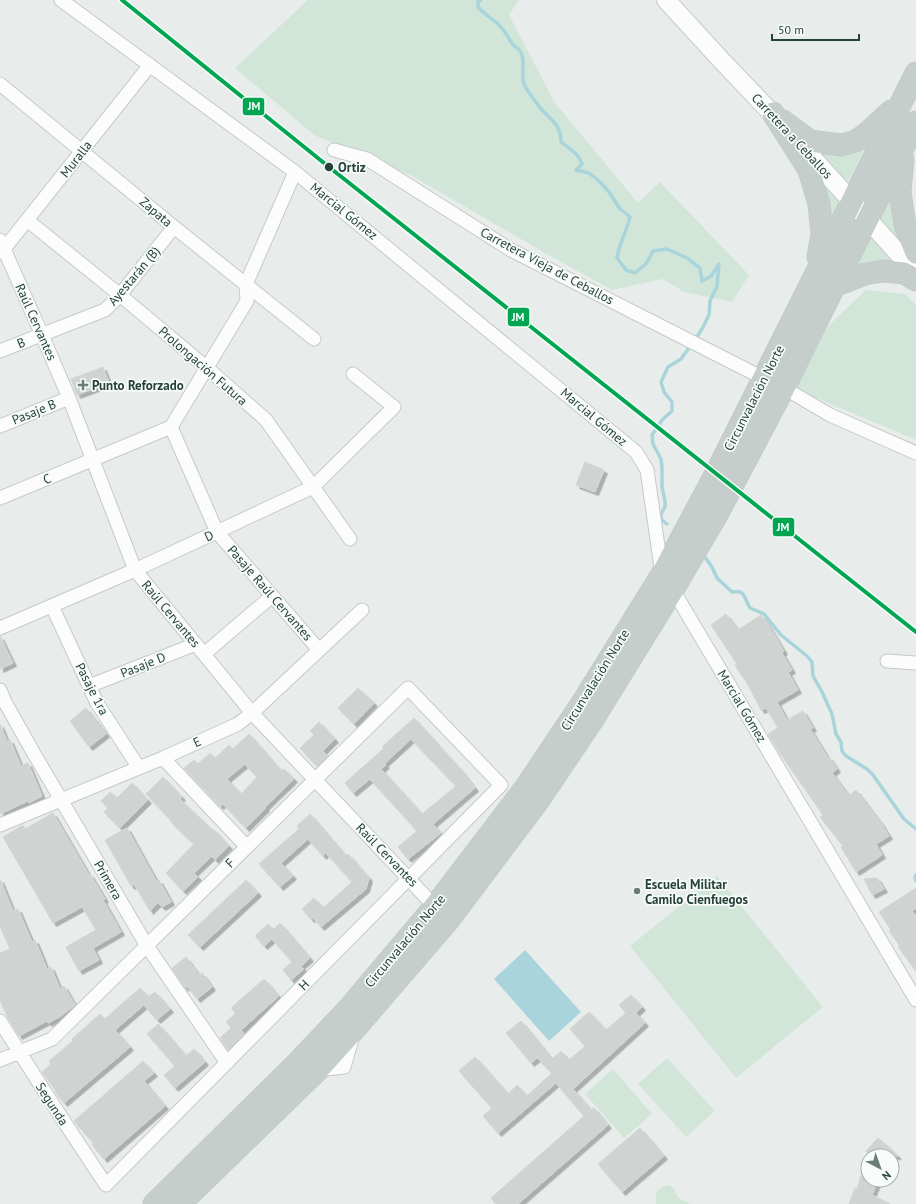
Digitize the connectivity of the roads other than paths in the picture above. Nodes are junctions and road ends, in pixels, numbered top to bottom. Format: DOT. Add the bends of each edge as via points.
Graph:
graph roads {
  1 [pos="61,0"];
  2 [pos="666,0"];
  3 [pos="150,65"];
  4 [pos="916,73"];
  5 [pos="3,90"];
  6 [pos="901,103"];
  7 [pos="773,113"];
  8 [pos="916,122"];
  9 [pos="904,148"];
  10 [pos="82,150"];
  11 [pos="334,150"];
  12 [pos="295,172"];
  13 [pos="852,201"];
  14 [pos="868,219"];
  15 [pos="27,220"];
  16 [pos="174,227"];
  17 [pos="1,247"];
  18 [pos="916,252"];
  19 [pos="916,272"];
  20 [pos="814,277"];
  21 [pos="916,280"];
  22 [pos="246,284"];
  23 [pos="834,286"];
  24 [pos="120,294"];
  25 [pos="42,335"];
  26 [pos="314,339"];
  27 [pos="0,352"];
  28 [pos="206,368"];
  29 [pos="353,374"];
  30 [pos="763,378"];
  31 [pos="784,388"];
  32 [pos="69,398"];
  33 [pos="0,426"];
  34 [pos="171,427"];
  35 [pos="916,454"];
  36 [pos="94,460"];
  37 [pos="313,487"];
  38 [pos="0,498"];
  39 [pos="217,532"];
  40 [pos="350,539"];
  41 [pos="135,570"];
  42 [pos="668,582"];
  43 [pos="272,596"];
  44 [pos="52,606"];
  45 [pos="362,610"];
  46 [pos="0,628"];
  47 [pos="200,649"];
  48 [pos="319,650"];
  49 [pos="887,661"];
  50 [pos="916,663"];
  51 [pos="89,686"];
  52 [pos="0,690"];
  53 [pos="3,705"];
  54 [pos="252,713"];
  55 [pos="163,758"];
  56 [pos="138,768"];
  57 [pos="314,780"];
  58 [pos="501,785"];
  59 [pos="62,800"];
  60 [pos="0,825"];
  61 [pos="247,847"];
  62 [pos="409,879"];
  63 [pos="442,914"];
  64 [pos="147,946"];
  65 [pos="916,1000"];
  66 [pos="349,1008"];
  67 [pos="0,1020"];
  68 [pos="355,1029"];
  69 [pos="52,1039"];
  70 [pos="20,1052"];
  71 [pos="0,1060"];
  72 [pos="227,1063"];
  73 [pos="297,1063"];
  74 [pos="26,1064"];
  75 [pos="318,1070"];
  76 [pos="106,1185"];
  77 [pos="154,1204"];
  78 [pos="180,1204"];
  1 -- 3 [label="street, Marcial Gómez"];
  2 -- 7 [label="main road, Carretera a Ceballos"];
  3 -- 10 [label="street, Muralla"];
  3 -- 12 [label="street, Marcial Gómez"];
  4 -- 6 [label="highway, Circunvalación Norte"];
  5 -- 10 [label="street, Zapata"];
  6 -- 7 [label="highway" via="867,134 856,141 841,145 810,141"];
  6 -- 13 [label="highway, Circunvalación Norte"];
  7 -- 13 [label="main road, Carretera a Ceballos"];
  7 -- 20 [label="highway" via="809,170 819,204 822,234"];
  8 -- 9 [label="highway, Circunvalación Norte"];
  9 -- 14 [label="highway, Circunvalación Norte"];
  9 -- 18 [label="highway" via="900,192 905,225"];
  10 -- 15 [label="street, Muralla"];
  10 -- 16 [label="street, Zapata"];
  11 -- 30 [label="street, Carretera Vieja de Ceballos" via="367,159 510,250"];
  12 -- 22 [label="street"];
  12 -- 42 [label="street, Marcial Gómez" via="636,452 647,470"];
  13 -- 14 [label="main road, Carretera a Ceballos"];
  13 -- 20 [label="highway, Circunvalación Norte"];
  14 -- 19 [label="main road, Carretera a Ceballos"];
  14 -- 23 [label="highway, Circunvalación Norte"];
  15 -- 17 [label="street, Muralla"];
  15 -- 24 [label="street, Prolongación Futura"];
  16 -- 22 [label="street, Zapata"];
  16 -- 24 [label="street, Ayestarán (B)"];
  17 -- 25 [label="street, Raúl Cervantes"];
  20 -- 30 [label="highway, Circunvalación Norte"];
  21 -- 23 [label="highway" via="904,273 883,271 865,274"];
  22 -- 26 [label="street, Zapata"];
  22 -- 28 [label="street" via="247,301"];
  23 -- 31 [label="highway, Circunvalación Norte"];
  24 -- 25 [label="street, Ayestarán (B)" via="105,310"];
  24 -- 28 [label="street, Prolongación Futura"];
  25 -- 27 [label="street, B"];
  25 -- 32 [label="street, Raúl Cervantes"];
  28 -- 34 [label="street"];
  28 -- 37 [label="street, Prolongación Futura" via="266,420"];
  29 -- 37 [label="street, D" via="394,407"];
  30 -- 42 [label="highway, Circunvalación Norte" via="716,473"];
  31 -- 35 [label="street" via="830,415"];
  31 -- 42 [label="highway, Circunvalación Norte" via="717,515"];
  32 -- 33 [label="street, Pasaje B"];
  32 -- 36 [label="street, Raúl Cervantes"];
  34 -- 36 [label="street, C"];
  34 -- 39 [label="street, Pasaje Raúl Cervantes"];
  36 -- 38 [label="street, C"];
  36 -- 41 [label="street, Raúl Cervantes"];
  37 -- 39 [label="street, D"];
  37 -- 40 [label="street, Prolongación Futura"];
  39 -- 41 [label="street, D"];
  39 -- 43 [label="street, Pasaje Raúl Cervantes"];
  41 -- 44 [label="street, D"];
  41 -- 47 [label="street, Raúl Cervantes"];
  42 -- 63 [label="highway, Circunvalación Norte" via="580,706"];
  42 -- 65 [label="street, Marcial Gómez"];
  43 -- 47 [label="street, Pasaje D"];
  43 -- 48 [label="street, Pasaje Raúl Cervantes"];
  44 -- 46 [label="street, D"];
  44 -- 51 [label="street, Pasaje 1ra"];
  45 -- 48 [label="street, E"];
  47 -- 51 [label="street, Pasaje D"];
  47 -- 54 [label="street, Raúl Cervantes"];
  48 -- 54 [label="street, E"];
  49 -- 50 [label="street"];
  51 -- 56 [label="street, Pasaje 1ra"];
  52 -- 53 [label="street, Primera"];
  53 -- 59 [label="street, Primera"];
  54 -- 55 [label="street, E" via="238,724"];
  54 -- 57 [label="street, Raúl Cervantes"];
  55 -- 56 [label="street, E"];
  55 -- 61 [label="street"];
  56 -- 59 [label="street, E"];
  57 -- 58 [label="street, F" via="408,688"];
  57 -- 61 [label="street, F"];
  57 -- 62 [label="street, Raúl Cervantes"];
  58 -- 62 [label="street, H"];
  59 -- 60 [label="street, E"];
  59 -- 64 [label="street, Primera"];
  61 -- 64 [label="street, F"];
  62 -- 63 [label="street, Raúl Cervantes"];
  62 -- 72 [label="street, H"];
  63 -- 66 [label="highway, Circunvalación Norte"];
  63 -- 68 [label="highway, Circunvalación Norte"];
  64 -- 69 [label="street, F"];
  64 -- 72 [label="street, Primera"];
  66 -- 68 [label="street"];
  66 -- 73 [label="highway, Circunvalación Norte"];
  67 -- 70 [label="street, Segunda"];
  68 -- 75 [label="highway, Circunvalación Norte"];
  69 -- 70 [label="street, F"];
  69 -- 74 [label="street, F"];
  70 -- 71 [label="street, F"];
  70 -- 74 [label="street, Segunda"];
  72 -- 76 [label="street, H"];
  73 -- 75 [label="street"];
  73 -- 77 [label="highway, Circunvalación Norte"];
  74 -- 76 [label="street, Segunda"];
  75 -- 78 [label="highway, Circunvalación Norte"];
}
